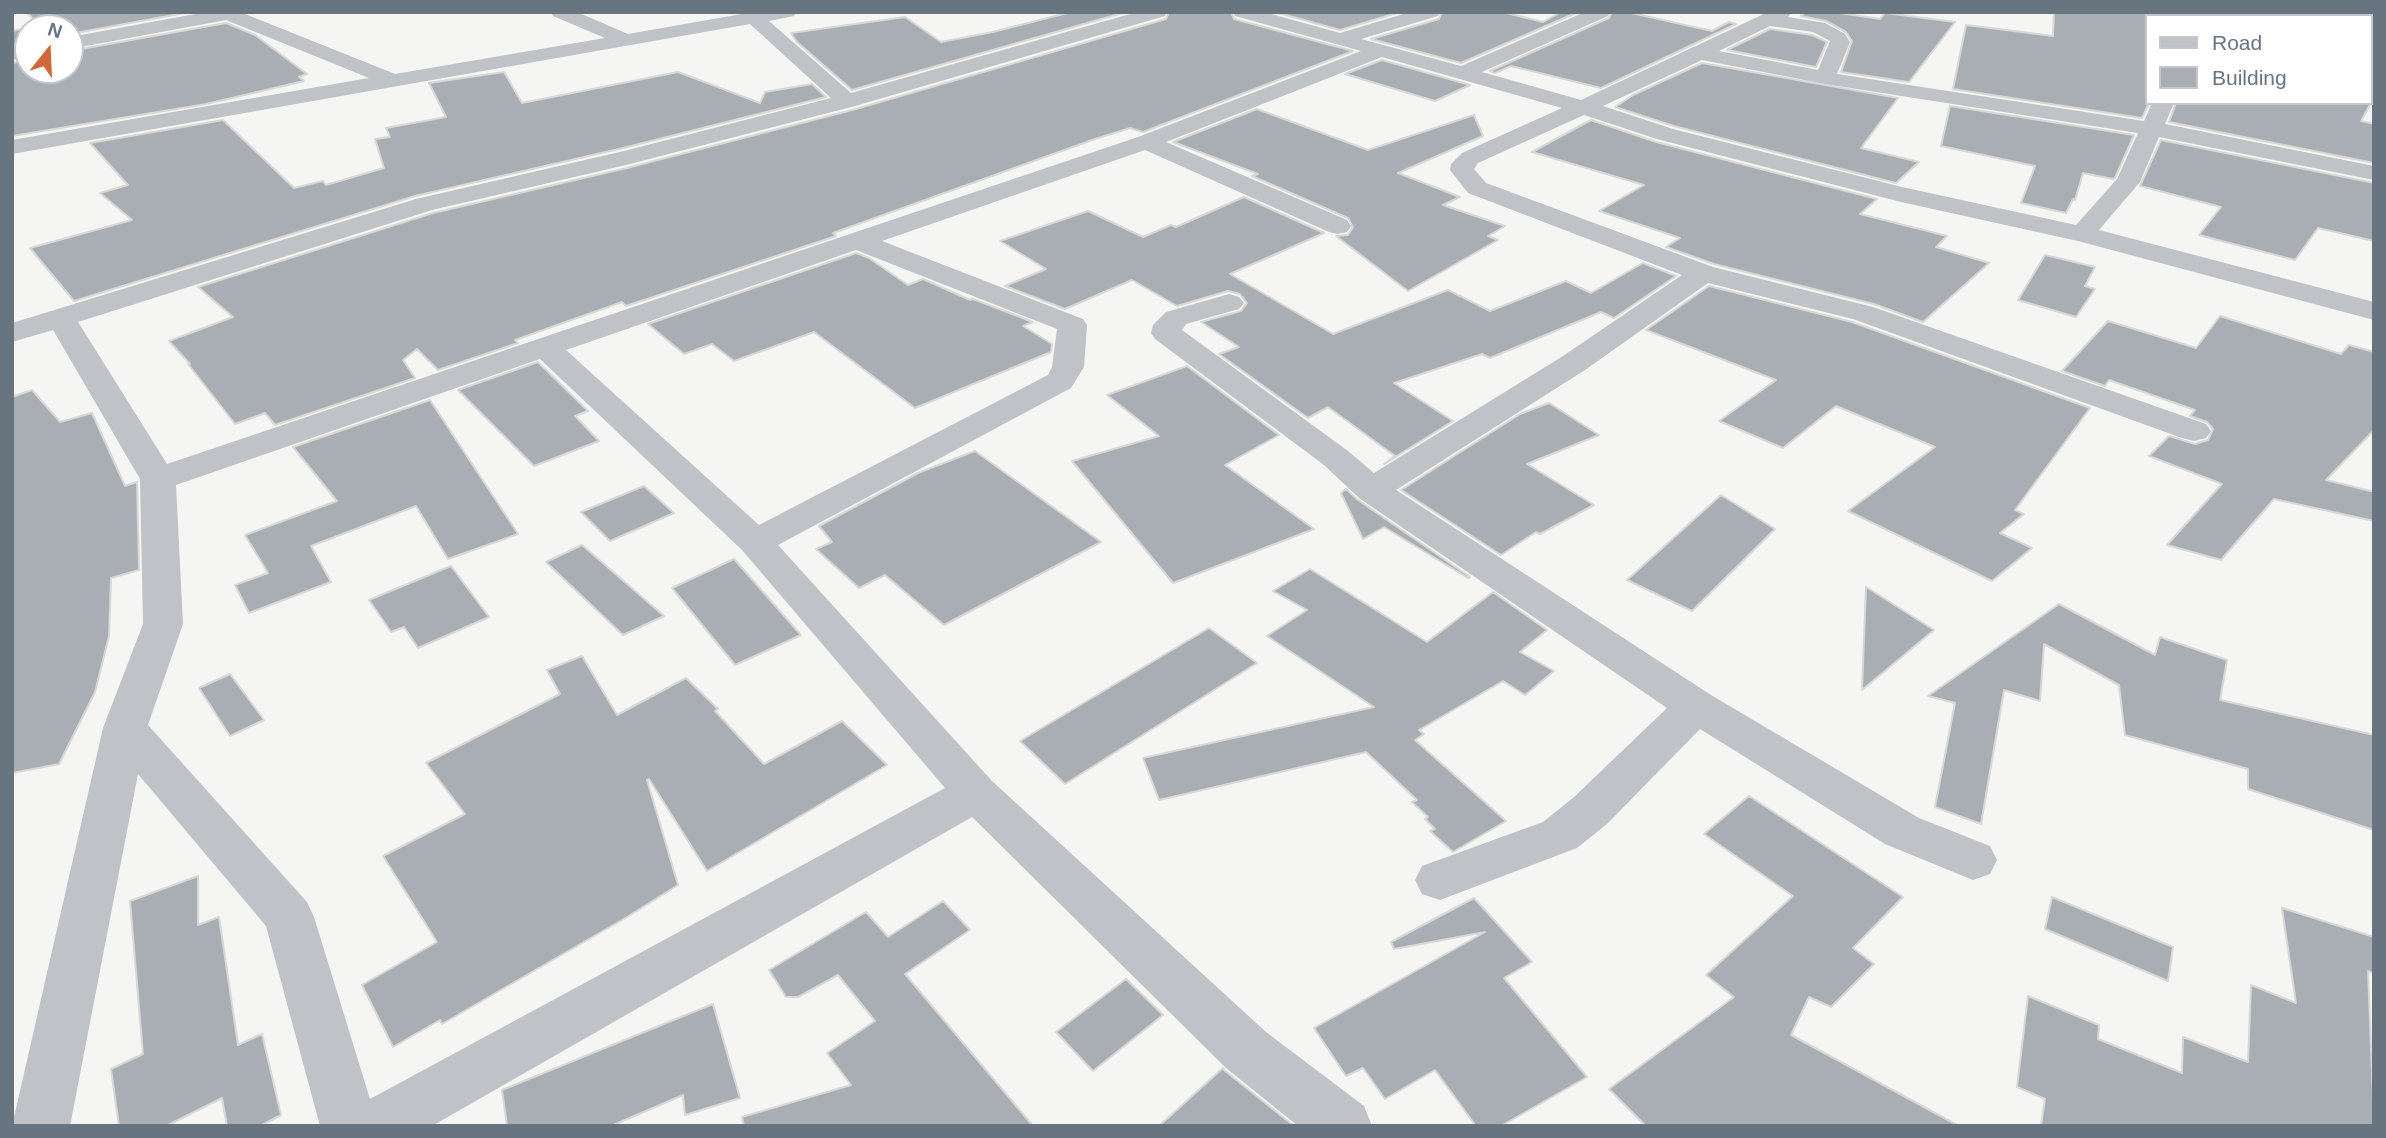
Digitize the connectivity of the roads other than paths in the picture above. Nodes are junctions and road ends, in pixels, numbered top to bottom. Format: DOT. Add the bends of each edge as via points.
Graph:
graph roads {
  1 [pos="560,12"];
  2 [pos="787,12"];
  3 [pos="1158,12"];
  4 [pos="1242,12"];
  5 [pos="1431,12"];
  6 [pos="1601,12"];
  7 [pos="225,13"];
  8 [pos="288,15"];
  9 [pos="1777,16"];
  10 [pos="756,19"];
  11 [pos="250,23"];
  12 [pos="1340,39"];
  13 [pos="84,40"];
  14 [pos="629,41"];
  15 [pos="1380,51"];
  16 [pos="1699,53"];
  17 [pos="1463,73"];
  18 [pos="1825,78"];
  19 [pos="391,80"];
  20 [pos="847,101"];
  21 [pos="2162,105"];
  22 [pos="1580,106"];
  23 [pos="2153,129"];
  24 [pos="1146,142"];
  25 [pos="12,147"];
  26 [pos="2374,173"];
  27 [pos="1339,226"];
  28 [pos="2082,234"];
  29 [pos="855,240"];
  30 [pos="1703,273"];
  31 [pos="1229,303"];
  32 [pos="2374,311"];
  33 [pos="61,318"];
  34 [pos="12,333"];
  35 [pos="545,347"];
  36 [pos="2194,431"];
  37 [pos="158,479"];
  38 [pos="1372,490"];
  39 [pos="755,542"];
  40 [pos="1696,706"];
  41 [pos="125,727"];
  42 [pos="976,793"];
  43 [pos="1973,860"];
  44 [pos="1440,880"];
  45 [pos="41,1126"];
  46 [pos="349,1126"];
  47 [pos="376,1126"];
  48 [pos="1343,1126"];
  1 -- 14 [label="street"];
  2 -- 10 [label="street"];
  3 -- 20 [label="street"];
  4 -- 12 [label="street"];
  5 -- 12 [label="street"];
  6 -- 17 [label="street"];
  7 -- 11 [label="street"];
  7 -- 13 [label="street"];
  8 -- 11 [label="street"];
  9 -- 16 [label="street"];
  9 -- 18 [label="street" via="1818,27 1838,38"];
  10 -- 14 [label="street"];
  10 -- 20 [label="street"];
  11 -- 19 [label="street"];
  12 -- 15 [label="street"];
  14 -- 19 [label="street"];
  15 -- 17 [label="street"];
  15 -- 24 [label="street"];
  16 -- 18 [label="street"];
  16 -- 22 [label="street"];
  17 -- 22 [label="street"];
  18 -- 23 [label="street"];
  19 -- 25 [label="street"];
  20 -- 33 [label="street" via="425,204"];
  21 -- 23 [label="street"];
  22 -- 28 [label="street" via="1665,134 1836,178"];
  22 -- 30 [label="street" via="1470,158 1462,170 1468,181"];
  23 -- 26 [label="street"];
  23 -- 28 [label="street" via="2128,182"];
  24 -- 27 [label="street"];
  24 -- 29 [label="street"];
  28 -- 32 [label="street"];
  29 -- 35 [label="street"];
  29 -- 39 [label="street" via="1072,325 1068,366 1060,382 1044,391"];
  30 -- 36 [label="street" via="1863,313"];
  30 -- 38 [label="street" via="1574,363"];
  31 -- 38 [label="street" via="1176,318 1166,333 1336,458"];
  33 -- 34 [label="street"];
  33 -- 37 [label="street"];
  35 -- 37 [label="street"];
  35 -- 39 [label="street"];
  37 -- 41 [label="street" via="163,624"];
  38 -- 40 [label="street"];
  39 -- 42 [label="street"];
  40 -- 43 [label="street" via="1902,831"];
  40 -- 44 [label="street" via="1560,835"];
  41 -- 45 [label="street"];
  41 -- 46 [label="street" via="289,917"];
  42 -- 47 [label="street"];
  42 -- 48 [label="street" via="1246,1050"];
}
